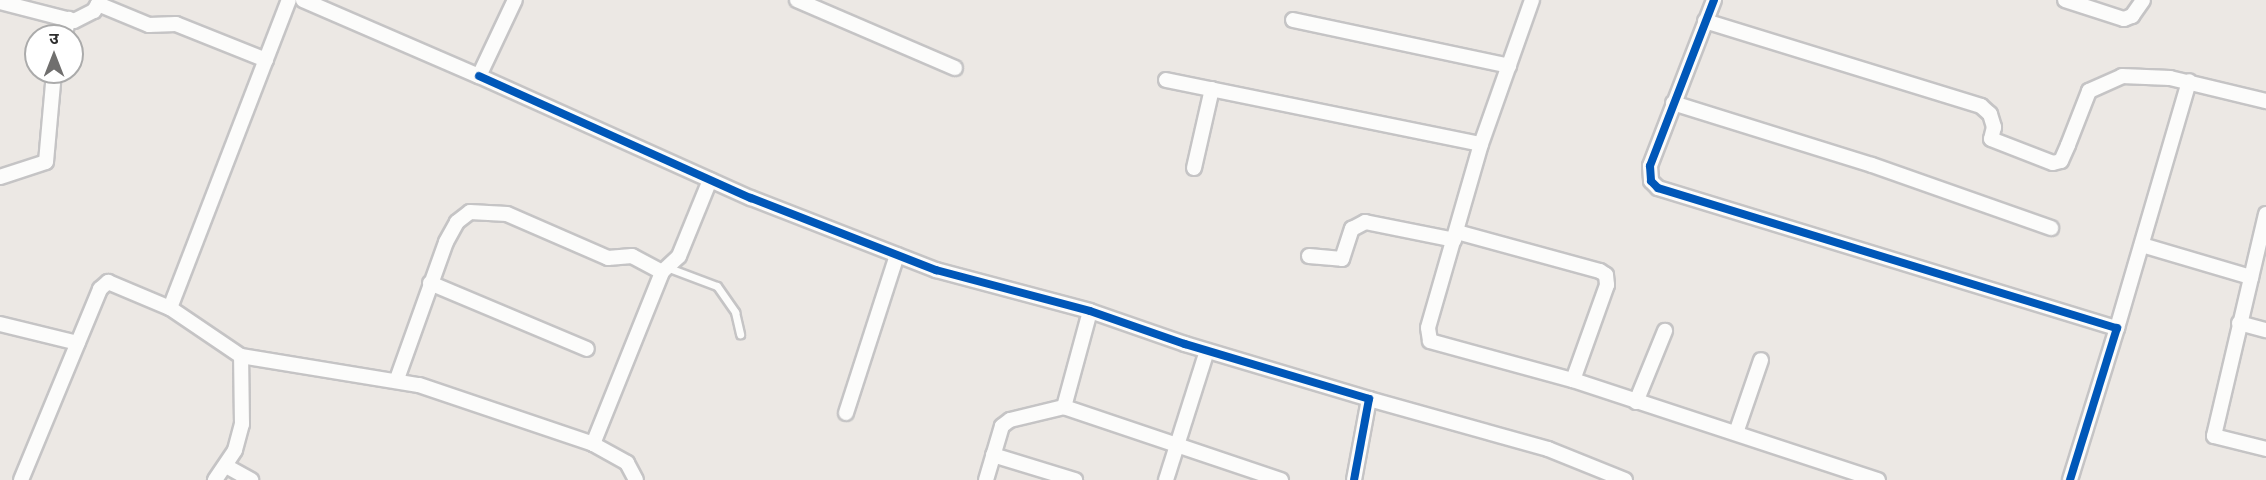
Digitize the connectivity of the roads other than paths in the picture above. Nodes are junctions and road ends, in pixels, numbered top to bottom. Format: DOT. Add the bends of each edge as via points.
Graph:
graph roads {
  1 [pos="289,0"];
  2 [pos="303,0"];
  3 [pos="515,0"];
  4 [pos="797,0"];
  5 [pos="1532,0"];
  6 [pos="1714,0"];
  7 [pos="2065,0"];
  8 [pos="2143,0"];
  9 [pos="0,2"];
  10 [pos="99,2"];
  11 [pos="319,3"];
  12 [pos="69,19"];
  13 [pos="1293,20"];
  14 [pos="1705,21"];
  15 [pos="68,24"];
  16 [pos="266,60"];
  17 [pos="1509,66"];
  18 [pos="955,68"];
  19 [pos="479,76"];
  20 [pos="1166,80"];
  21 [pos="2189,81"];
  22 [pos="53,84"];
  23 [pos="1212,89"];
  24 [pos="2266,101"];
  25 [pos="1673,103"];
  26 [pos="1481,144"];
  27 [pos="1194,168"];
  28 [pos="0,177"];
  29 [pos="710,180"];
  30 [pos="2266,214"];
  31 [pos="2051,228"];
  32 [pos="1455,236"];
  33 [pos="2142,245"];
  34 [pos="897,255"];
  35 [pos="1309,256"];
  36 [pos="665,270"];
  37 [pos="2251,277"];
  38 [pos="430,283"];
  39 [pos="170,308"];
  40 [pos="1090,311"];
  41 [pos="2239,322"];
  42 [pos="0,324"];
  43 [pos="2117,328"];
  44 [pos="2266,330"];
  45 [pos="1665,331"];
  46 [pos="740,334"];
  47 [pos="78,343"];
  48 [pos="587,349"];
  49 [pos="1207,351"];
  50 [pos="241,356"];
  51 [pos="1761,360"];
  52 [pos="397,379"];
  53 [pos="1573,380"];
  54 [pos="1368,399"];
  55 [pos="1636,402"];
  56 [pos="1064,407"];
  57 [pos="846,413"];
  58 [pos="1736,433"];
  59 [pos="593,444"];
  60 [pos="1175,446"];
  61 [pos="2266,449"];
  62 [pos="993,455"];
  63 [pos="226,466"];
  64 [pos="21,480"];
  65 [pos="215,480"];
  66 [pos="251,480"];
  67 [pos="636,480"];
  68 [pos="986,480"];
  69 [pos="1075,480"];
  70 [pos="1166,480"];
  71 [pos="1281,480"];
  72 [pos="1354,480"];
  73 [pos="1624,480"];
  74 [pos="1878,480"];
  75 [pos="2070,480"];
  1 -- 16 [label="street"];
  2 -- 11 [label="street"];
  3 -- 19 [label="street"];
  4 -- 18 [label="street"];
  5 -- 17 [label="street"];
  6 -- 14 [label="street"];
  7 -- 8 [label="street" via="2124,19 2140,8"];
  9 -- 12 [label="street"];
  10 -- 12 [label="street" via="86,17"];
  10 -- 16 [label="street" via="149,25 176,24"];
  11 -- 19 [label="street"];
  12 -- 15 [label="street"];
  13 -- 17 [label="street"];
  14 -- 21 [label="street" via="1981,106 1990,114 1992,139 2053,163 2061,161 2090,91 2103,81 2139,74"];
  14 -- 25 [label="street"];
  16 -- 39 [label="street"];
  17 -- 26 [label="street"];
  19 -- 29 [label="street"];
  20 -- 23 [label="street"];
  21 -- 24 [label="street"];
  21 -- 33 [label="street"];
  22 -- 28 [label="street" via="46,162"];
  23 -- 26 [label="street"];
  23 -- 27 [label="street"];
  25 -- 31 [label="street" via="1872,165"];
  25 -- 43 [label="street" via="1650,166 1651,181 1658,188"];
  26 -- 32 [label="street"];
  29 -- 34 [label="street"];
  29 -- 36 [label="street" via="679,256"];
  30 -- 37 [label="street"];
  32 -- 35 [label="street" via="1365,222 1352,229 1342,259"];
  32 -- 53 [label="street" via="1428,328 1430,341"];
  32 -- 53 [label="street" via="1606,275"];
  33 -- 37 [label="street"];
  33 -- 43 [label="street"];
  34 -- 40 [label="street" via="936,270"];
  34 -- 57 [label="street"];
  36 -- 38 [label="street" via="632,256 608,258 507,214 480,210 457,222"];
  36 -- 46 [label="lane" via="717,286 735,312"];
  36 -- 59 [label="street"];
  37 -- 41 [label="street"];
  38 -- 48 [label="street"];
  38 -- 52 [label="street"];
  39 -- 47 [label="street" via="114,283 104,283"];
  39 -- 50 [label="street"];
  40 -- 49 [label="street"];
  40 -- 56 [label="street"];
  41 -- 44 [label="street"];
  41 -- 61 [label="street" via="2214,436"];
  42 -- 47 [label="street"];
  43 -- 75 [label="street"];
  45 -- 55 [label="street"];
  47 -- 64 [label="street"];
  49 -- 54 [label="street"];
  49 -- 60 [label="street"];
  50 -- 52 [label="street"];
  50 -- 63 [label="street" via="242,424"];
  51 -- 58 [label="street"];
  52 -- 59 [label="street"];
  53 -- 55 [label="street"];
  54 -- 72 [label="street"];
  54 -- 73 [label="street" via="1548,449"];
  55 -- 58 [label="street"];
  56 -- 60 [label="street"];
  56 -- 62 [label="street" via="1010,420 1002,426"];
  58 -- 74 [label="street"];
  59 -- 67 [label="street" via="627,463"];
  60 -- 70 [label="street"];
  60 -- 71 [label="street"];
  62 -- 68 [label="street"];
  62 -- 69 [label="street"];
  63 -- 65 [label="street"];
  63 -- 66 [label="street"];
}
